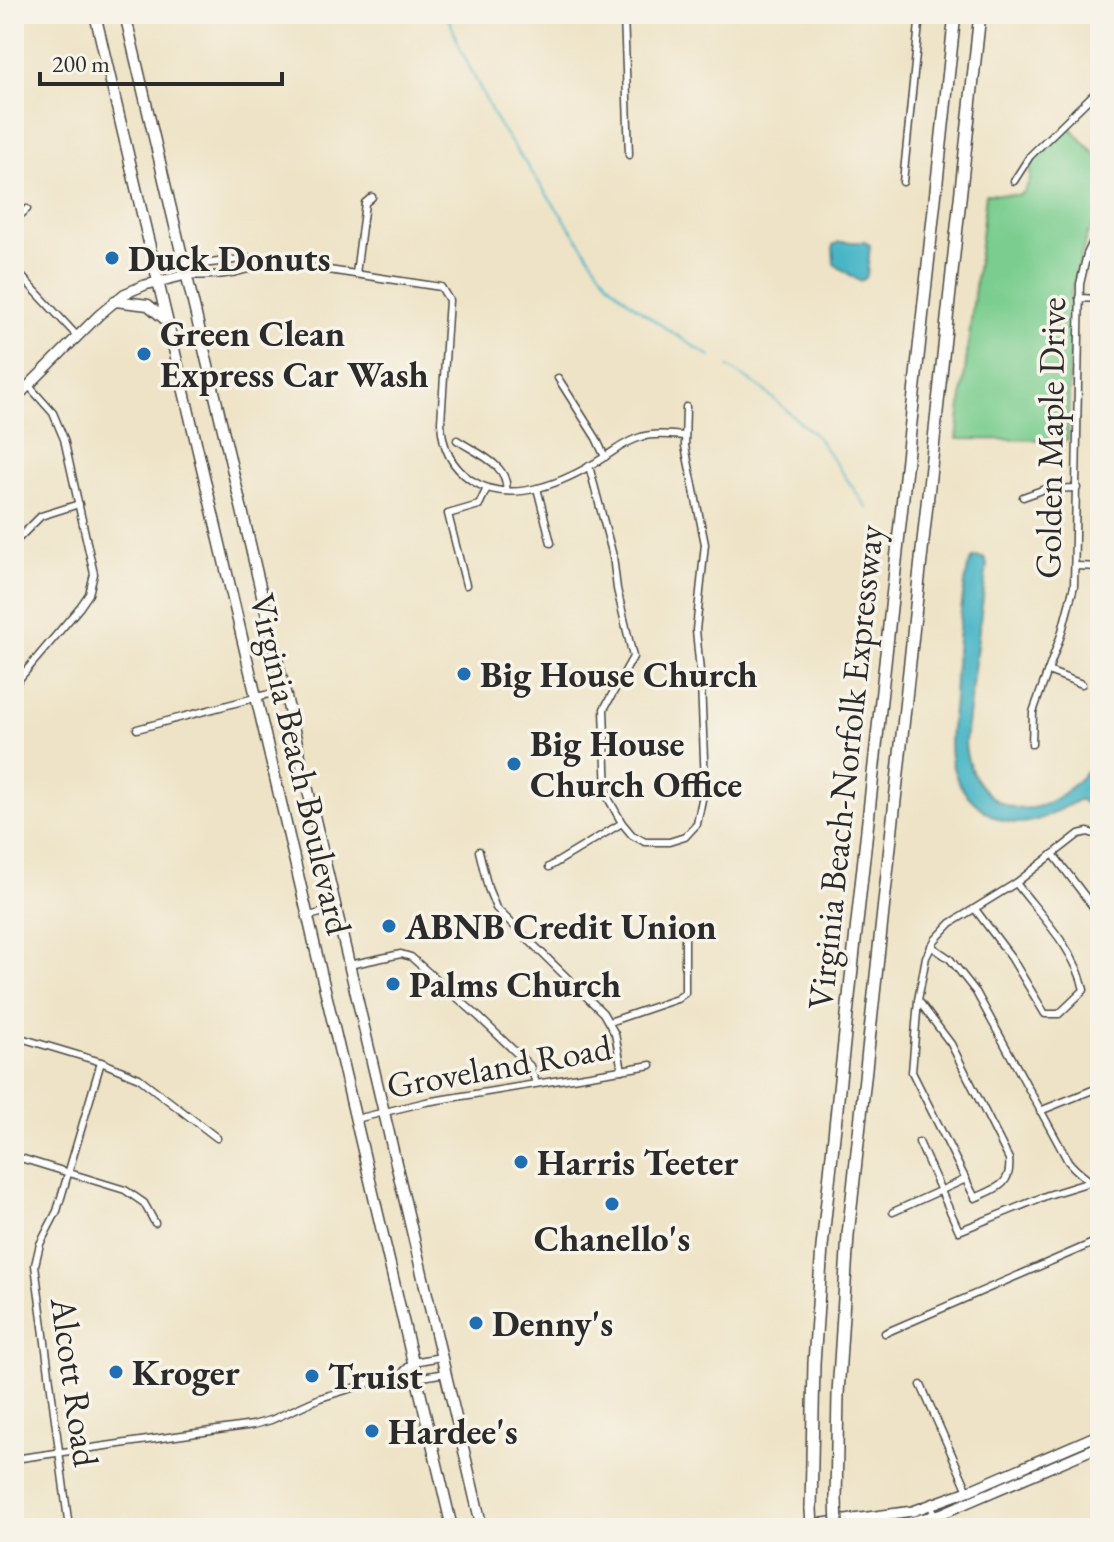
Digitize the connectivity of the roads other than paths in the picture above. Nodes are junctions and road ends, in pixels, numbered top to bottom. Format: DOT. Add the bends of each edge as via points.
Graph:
graph roads {
  1 [pos="95,14"];
  2 [pos="125,14"];
  3 [pos="624,14"];
  4 [pos="920,14"];
  5 [pos="955,14"];
  6 [pos="980,14"];
  7 [pos="1100,88"];
  8 [pos="629,155"];
  9 [pos="1014,181"];
  10 [pos="903,182"];
  11 [pos="372,197"];
  12 [pos="27,209"];
  13 [pos="14,221"];
  14 [pos="1100,227"];
  15 [pos="262,264"];
  16 [pos="14,268"];
  17 [pos="356,274"];
  18 [pos="186,275"];
  19 [pos="159,282"];
  20 [pos="1079,298"];
  21 [pos="1100,299"];
  22 [pos="115,301"];
  23 [pos="169,323"];
  24 [pos="78,337"];
  25 [pos="558,378"];
  26 [pos="29,386"];
  27 [pos="14,400"];
  28 [pos="686,407"];
  29 [pos="684,436"];
  30 [pos="457,440"];
  31 [pos="605,457"];
  32 [pos="589,466"];
  33 [pos="487,488"];
  34 [pos="537,488"];
  35 [pos="1077,488"];
  36 [pos="506,491"];
  37 [pos="1023,497"];
  38 [pos="79,504"];
  39 [pos="14,543"];
  40 [pos="551,543"];
  41 [pos="1076,566"];
  42 [pos="1100,567"];
  43 [pos="466,585"];
  44 [pos="1048,671"];
  45 [pos="1082,684"];
  46 [pos="14,685"];
  47 [pos="284,690"];
  48 [pos="256,698"];
  49 [pos="137,729"];
  50 [pos="1032,744"];
  51 [pos="622,823"];
  52 [pos="1100,836"];
  53 [pos="479,851"];
  54 [pos="1053,854"];
  55 [pos="549,867"];
  56 [pos="1016,883"];
  57 [pos="336,909"];
  58 [pos="975,909"];
  59 [pos="309,916"];
  60 [pos="1100,916"];
  61 [pos="685,923"];
  62 [pos="931,946"];
  63 [pos="349,965"];
  64 [pos="918,1000"];
  65 [pos="609,1022"];
  66 [pos="14,1036"];
  67 [pos="101,1062"];
  68 [pos="651,1065"];
  69 [pos="622,1070"];
  70 [pos="536,1083"];
  71 [pos="1100,1087"];
  72 [pos="1040,1111"];
  73 [pos="383,1112"];
  74 [pos="356,1119"];
  75 [pos="217,1138"];
  76 [pos="919,1142"];
  77 [pos="14,1156"];
  78 [pos="68,1173"];
  79 [pos="966,1179"];
  80 [pos="1096,1180"];
  81 [pos="941,1190"];
  82 [pos="1100,1190"];
  83 [pos="893,1212"];
  84 [pos="155,1223"];
  85 [pos="1100,1240"];
  86 [pos="885,1333"];
  87 [pos="441,1357"];
  88 [pos="413,1362"];
  89 [pos="445,1373"];
  90 [pos="400,1375"];
  91 [pos="417,1378"];
  92 [pos="921,1385"];
  93 [pos="1100,1434"];
  94 [pos="1100,1446"];
  95 [pos="59,1452"];
  96 [pos="14,1459"];
  97 [pos="968,1491"];
  98 [pos="931,1505"];
  99 [pos="934,1516"];
  100 [pos="69,1528"];
  101 [pos="452,1528"];
  102 [pos="482,1528"];
  103 [pos="787,1528"];
  104 [pos="812,1528"];
  105 [pos="837,1528"];
  106 [pos="888,1528"];
  107 [pos="939,1528"];
  1 -- 19 [label="main road, Virginia Beach Boulevard"];
  2 -- 18 [label="main road, Virginia Beach Boulevard"];
  3 -- 8 [label="street"];
  4 -- 10 [label="street"];
  5 -- 104 [label="highway, Virginia Beach-Norfolk Expressway, bridge" via="822,1247"];
  6 -- 105 [label="highway, Virginia Beach-Norfolk Expressway, bridge" via="848,1235 838,1394"];
  7 -- 9 [label="street" via="1030,156"];
  11 -- 17 [label="street" via="365,203"];
  12 -- 13 [label="street"];
  14 -- 20 [label="street, Golden Maple Drive" via="1083,267"];
  15 -- 17 [label="street"];
  15 -- 18 [label="street" via="207,277"];
  15 -- 18 [label="street" via="249,258 226,260 201,265"];
  16 -- 24 [label="street"];
  17 -- 33 [label="street" via="436,285 447,295 443,440 460,471"];
  18 -- 19 [label="main road"];
  18 -- 47 [label="main road, Virginia Beach Boulevard"];
  19 -- 22 [label="main road"];
  19 -- 23 [label="main road, Virginia Beach Boulevard"];
  20 -- 21 [label="street"];
  20 -- 35 [label="street, Golden Maple Drive"];
  22 -- 23 [label="main road" via="148,305"];
  22 -- 24 [label="main road"];
  23 -- 48 [label="main road, Virginia Beach Boulevard"];
  24 -- 26 [label="main road"];
  25 -- 31 [label="street"];
  26 -- 27 [label="main road"];
  26 -- 38 [label="street" via="57,421"];
  28 -- 29 [label="street"];
  29 -- 31 [label="street" via="642,437"];
  29 -- 51 [label="street" via="705,544 696,630 701,816 692,831 669,842 645,842"];
  30 -- 36 [label="street" via="501,469"];
  31 -- 32 [label="street"];
  32 -- 34 [label="street"];
  32 -- 51 [label="street" via="633,657 603,718 607,796"];
  33 -- 36 [label="street"];
  33 -- 43 [label="street" via="479,505 448,514"];
  34 -- 36 [label="street"];
  34 -- 40 [label="street"];
  35 -- 37 [label="street" via="1045,489"];
  35 -- 41 [label="street, Golden Maple Drive"];
  38 -- 39 [label="street" via="41,516"];
  38 -- 46 [label="street" via="93,563 89,594"];
  41 -- 42 [label="street"];
  41 -- 44 [label="street, Golden Maple Drive" via="1072,600"];
  44 -- 45 [label="street"];
  44 -- 50 [label="street, Golden Maple Drive" via="1033,712"];
  47 -- 48 [label="street"];
  47 -- 57 [label="main road, Virginia Beach Boulevard"];
  48 -- 49 [label="street"];
  48 -- 59 [label="main road, Virginia Beach Boulevard"];
  51 -- 55 [label="street"];
  52 -- 54 [label="street" via="1082,833"];
  53 -- 65 [label="street" via="496,908"];
  54 -- 56 [label="street"];
  54 -- 60 [label="street"];
  56 -- 58 [label="street"];
  56 -- 58 [label="street" via="1072,957 1084,990 1059,1014 1045,1014 1037,1006 1011,957"];
  57 -- 59 [label="street"];
  57 -- 63 [label="main road, Virginia Beach Boulevard"];
  58 -- 62 [label="street" via="951,923"];
  59 -- 74 [label="main road, Virginia Beach Boulevard"];
  61 -- 65 [label="street" via="685,993"];
  62 -- 64 [label="street"];
  62 -- 72 [label="street" via="950,959 976,992"];
  63 -- 70 [label="street" via="401,954 411,957 530,1066"];
  63 -- 73 [label="main road, Virginia Beach Boulevard"];
  64 -- 79 [label="street" via="912,1072"];
  64 -- 79 [label="street" via="951,1044 1009,1159 1005,1183 975,1198"];
  65 -- 69 [label="street"];
  66 -- 67 [label="street"];
  67 -- 75 [label="street" via="156,1089"];
  67 -- 78 [label="street, Alcott Road"];
  68 -- 69 [label="street, Groveland Road"];
  69 -- 70 [label="street, Groveland Road"];
  70 -- 73 [label="street, Groveland Road"];
  71 -- 72 [label="street"];
  72 -- 80 [label="street" via="1068,1161 1084,1179"];
  73 -- 74 [label="street, Groveland Road"];
  73 -- 87 [label="main road, Virginia Beach Boulevard"];
  74 -- 88 [label="main road, Virginia Beach Boulevard"];
  76 -- 81 [label="street"];
  77 -- 78 [label="street"];
  78 -- 84 [label="street" via="125,1190 144,1203"];
  78 -- 95 [label="street, Alcott Road" via="37,1256 35,1277"];
  79 -- 81 [label="street"];
  80 -- 81 [label="street" via="959,1231"];
  80 -- 82 [label="street"];
  81 -- 83 [label="street"];
  85 -- 86 [label="street"];
  87 -- 88 [label="street"];
  87 -- 89 [label="main road, Virginia Beach Boulevard"];
  88 -- 90 [label="street"];
  88 -- 91 [label="main road, Virginia Beach Boulevard"];
  89 -- 91 [label="street"];
  89 -- 102 [label="main road, Virginia Beach Boulevard"];
  90 -- 91 [label="street"];
  90 -- 95 [label="street" via="343,1390 253,1425"];
  91 -- 101 [label="main road, Virginia Beach Boulevard"];
  92 -- 97 [label="street"];
  93 -- 97 [label="main road"];
  94 -- 99 [label="main road"];
  95 -- 96 [label="street"];
  95 -- 100 [label="street, Alcott Road"];
  97 -- 98 [label="main road"];
  98 -- 99 [label="street"];
  98 -- 103 [label="main road"];
  99 -- 106 [label="main road"];
  99 -- 107 [label="street"];
}
